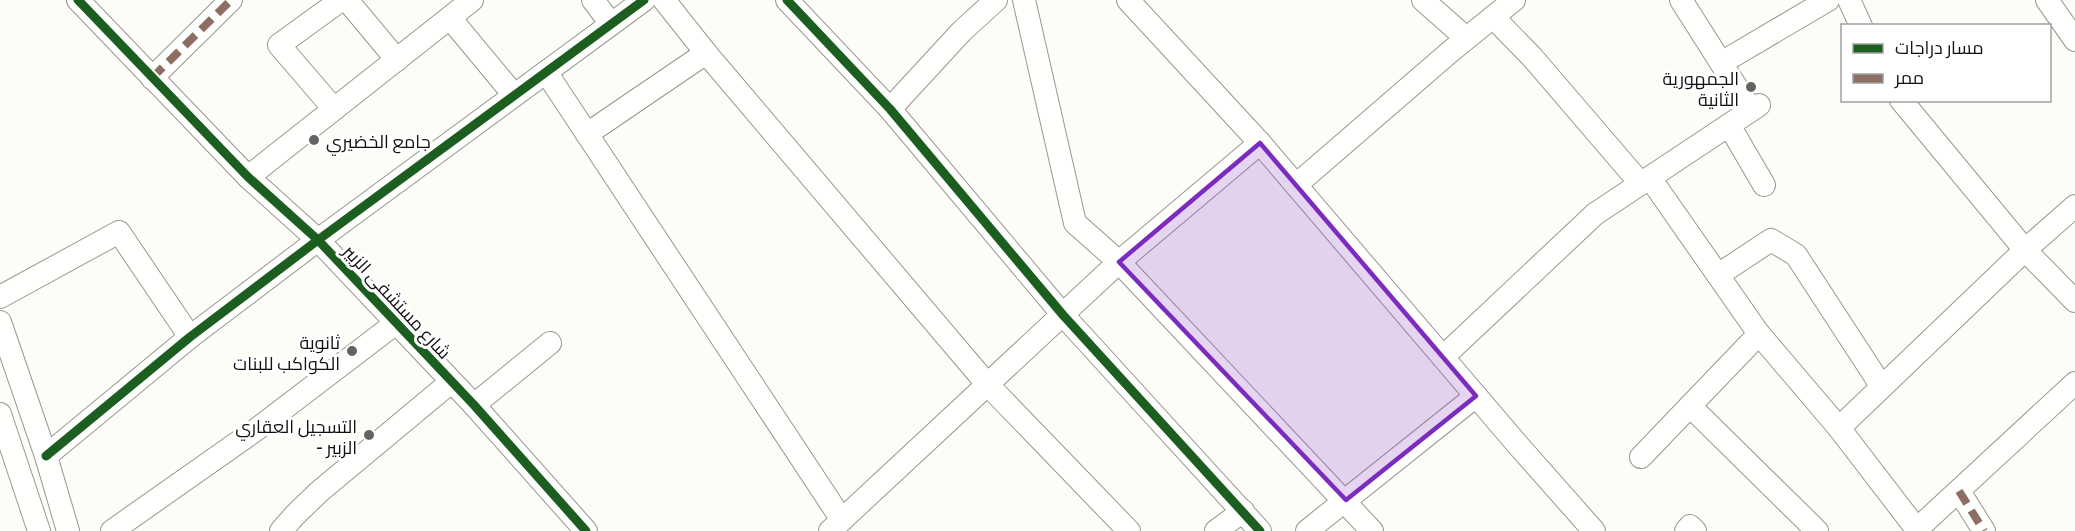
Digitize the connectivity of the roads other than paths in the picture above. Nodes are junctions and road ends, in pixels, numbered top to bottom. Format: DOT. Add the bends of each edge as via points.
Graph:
graph roads {
  1 [pos="78,0"];
  2 [pos="231,0"];
  3 [pos="340,0"];
  4 [pos="347,0"];
  5 [pos="472,0"];
  6 [pos="593,0"];
  7 [pos="644,0"];
  8 [pos="664,0"];
  9 [pos="787,0"];
  10 [pos="996,0"];
  11 [pos="1024,0"];
  12 [pos="1128,0"];
  13 [pos="1423,0"];
  14 [pos="1681,0"];
  15 [pos="1828,0"];
  16 [pos="1850,0"];
  17 [pos="2056,4"];
  18 [pos="1500,7"];
  19 [pos="450,18"];
  20 [pos="611,24"];
  21 [pos="1860,24"];
  22 [pos="1466,38"];
  23 [pos="2075,40"];
  24 [pos="706,53"];
  25 [pos="397,60"];
  26 [pos="1721,63"];
  27 [pos="546,72"];
  28 [pos="152,78"];
  29 [pos="514,95"];
  30 [pos="1903,102"];
  31 [pos="334,109"];
  32 [pos="890,109"];
  33 [pos="1729,125"];
  34 [pos="587,134"];
  35 [pos="1260,143"];
  36 [pos="248,177"];
  37 [pos="1645,181"];
  38 [pos="1296,185"];
  39 [pos="1764,185"];
  40 [pos="2075,206"];
  41 [pos="318,240"];
  42 [pos="2025,250"];
  43 [pos="1119,262"];
  44 [pos="1718,275"];
  45 [pos="0,297"];
  46 [pos="2075,302"];
  47 [pos="1063,315"];
  48 [pos="0,322"];
  49 [pos="396,322"];
  50 [pos="1759,334"];
  51 [pos="190,337"];
  52 [pos="550,343"];
  53 [pos="1443,357"];
  54 [pos="451,382"];
  55 [pos="2075,383"];
  56 [pos="987,384"];
  57 [pos="1882,387"];
  58 [pos="1476,396"];
  59 [pos="474,405"];
  60 [pos="1690,406"];
  61 [pos="0,414"];
  62 [pos="1839,428"];
  63 [pos="46,456"];
  64 [pos="1641,457"];
  65 [pos="1959,491"];
  66 [pos="1346,500"];
  67 [pos="1243,511"];
  68 [pos="836,526"];
  69 [pos="1917,530"];
  70 [pos="39,531"];
  71 [pos="68,531"];
  72 [pos="112,531"];
  73 [pos="281,531"];
  74 [pos="586,531"];
  75 [pos="1129,531"];
  76 [pos="1216,531"];
  77 [pos="1260,531"];
  78 [pos="1307,531"];
  79 [pos="1372,531"];
  80 [pos="1594,531"];
  81 [pos="1686,531"];
  82 [pos="1695,531"];
  83 [pos="1817,531"];
  84 [pos="1984,531"];
  1 -- 28 [label="street, شارع مستشفى الزبير"];
  2 -- 28 [label="street"];
  3 -- 31 [label="street" via="279,45"];
  4 -- 25 [label="street"];
  5 -- 19 [label="street"];
  6 -- 20 [label="street"];
  7 -- 20 [label="street"];
  8 -- 24 [label="street"];
  9 -- 32 [label="street"];
  10 -- 32 [label="street"];
  11 -- 43 [label="street" via="1076,223"];
  12 -- 35 [label="street"];
  13 -- 22 [label="street"];
  14 -- 26 [label="street"];
  15 -- 26 [label="street"];
  16 -- 21 [label="street"];
  17 -- 23 [label="street"];
  18 -- 22 [label="street"];
  18 -- 37 [label="street" via="1532,57"];
  19 -- 25 [label="street"];
  19 -- 29 [label="street"];
  20 -- 27 [label="street"];
  22 -- 38 [label="street"];
  24 -- 34 [label="street"];
  24 -- 56 [label="street"];
  25 -- 31 [label="street"];
  26 -- 33 [label="street" via="1755,108"];
  27 -- 29 [label="street"];
  27 -- 34 [label="street"];
  28 -- 36 [label="street, شارع مستشفى الزبير"];
  29 -- 41 [label="street"];
  30 -- 42 [label="street"];
  31 -- 36 [label="street"];
  32 -- 47 [label="street"];
  33 -- 37 [label="street"];
  33 -- 39 [label="street"];
  34 -- 68 [label="street"];
  35 -- 38 [label="street"];
  35 -- 43 [label="street"];
  36 -- 41 [label="street, شارع مستشفى الزبير"];
  37 -- 44 [label="street"];
  37 -- 53 [label="street" via="1595,214"];
  38 -- 53 [label="street"];
  40 -- 42 [label="street"];
  41 -- 49 [label="street, شارع مستشفى الزبير"];
  41 -- 51 [label="street"];
  42 -- 46 [label="street"];
  42 -- 57 [label="street"];
  43 -- 47 [label="street"];
  43 -- 66 [label="street"];
  44 -- 50 [label="street"];
  44 -- 57 [label="street" via="1771,240 1796,255"];
  45 -- 51 [label="street" via="119,232"];
  47 -- 56 [label="street"];
  47 -- 67 [label="street"];
  48 -- 63 [label="street"];
  49 -- 54 [label="street, شارع مستشفى الزبير"];
  49 -- 72 [label="street" via="257,429"];
  50 -- 60 [label="street"];
  50 -- 62 [label="street"];
  51 -- 63 [label="street"];
  52 -- 59 [label="street"];
  53 -- 58 [label="street"];
  54 -- 59 [label="street, شارع مستشفى الزبير"];
  54 -- 73 [label="street" via="320,491"];
  55 -- 65 [label="street"];
  56 -- 68 [label="street"];
  56 -- 75 [label="street"];
  57 -- 62 [label="street"];
  58 -- 66 [label="street"];
  58 -- 80 [label="street"];
  59 -- 74 [label="street, شارع مستشفى الزبير"];
  60 -- 64 [label="street"];
  60 -- 83 [label="street"];
  61 -- 70 [label="street"];
  62 -- 69 [label="street"];
  63 -- 71 [label="street"];
  65 -- 69 [label="street"];
  65 -- 84 [label="street"];
  66 -- 78 [label="street"];
  66 -- 79 [label="street"];
  67 -- 76 [label="street"];
  67 -- 77 [label="street"];
  81 -- 82 [label="street" via="1690,526"];
}
